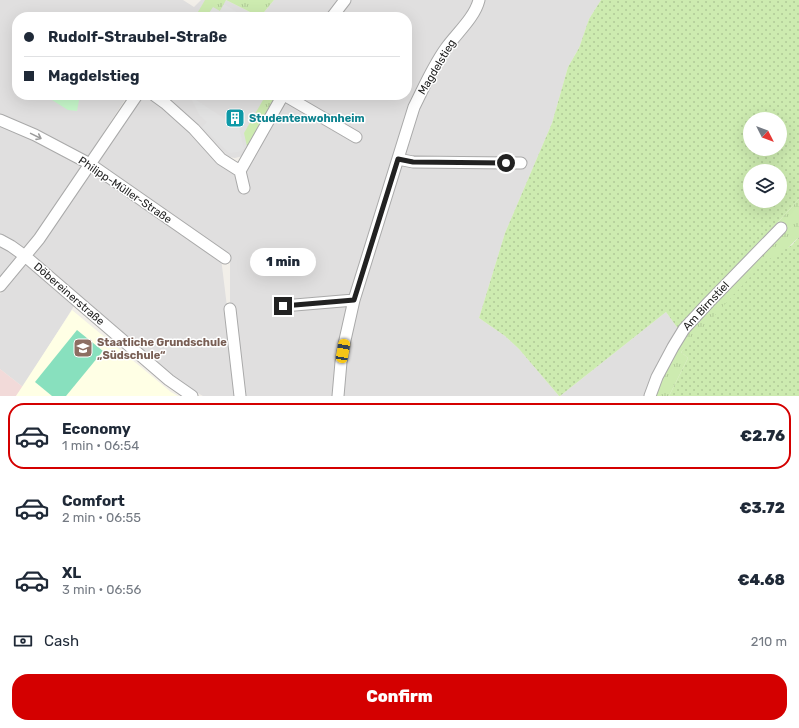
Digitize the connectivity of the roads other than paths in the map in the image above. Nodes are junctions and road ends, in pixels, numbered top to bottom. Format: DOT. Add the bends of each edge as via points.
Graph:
graph roads {
  1 [pos="345,0"];
  2 [pos="479,0"];
  3 [pos="336,12"];
  4 [pos="134,100"];
  5 [pos="161,100"];
  6 [pos="281,100"];
  7 [pos="293,100"];
  8 [pos="0,120"];
  9 [pos="356,136"];
  10 [pos="398,159"];
  11 [pos="521,163"];
  12 [pos="90,164"];
  13 [pos="240,171"];
  14 [pos="244,188"];
  15 [pos="781,228"];
  16 [pos="0,240"];
  17 [pos="24,256"];
  18 [pos="225,258"];
  19 [pos="0,286"];
  20 [pos="354,300"];
  21 [pos="283,306"];
  22 [pos="230,309"];
  23 [pos="192,396"];
  24 [pos="240,396"];
  25 [pos="338,396"];
  26 [pos="650,396"];
  1 -- 3 [label="street"];
  2 -- 10 [label="street, Magdelstieg" via="472,15 428,78 414,107"];
  4 -- 12 [label="street"];
  5 -- 13 [label="street" via="194,129 221,159"];
  6 -- 13 [label="street"];
  7 -- 9 [label="street"];
  8 -- 12 [label="street, Philipp-Müller-Straße, one-way"];
  10 -- 11 [label="street" via="413,162"];
  10 -- 20 [label="street, Magdelstieg"];
  12 -- 17 [label="street" via="39,239"];
  12 -- 18 [label="street, Philipp-Müller-Straße"];
  13 -- 14 [label="street"];
  15 -- 26 [label="street, Am Birnstiel" via="684,329"];
  16 -- 17 [label="street, Döbereinerstraße"];
  17 -- 19 [label="street"];
  17 -- 23 [label="street, Döbereinerstraße" via="169,380"];
  20 -- 21 [label="street"];
  20 -- 25 [label="street, Magdelstieg" via="343,347"];
  22 -- 24 [label="street"];
}
